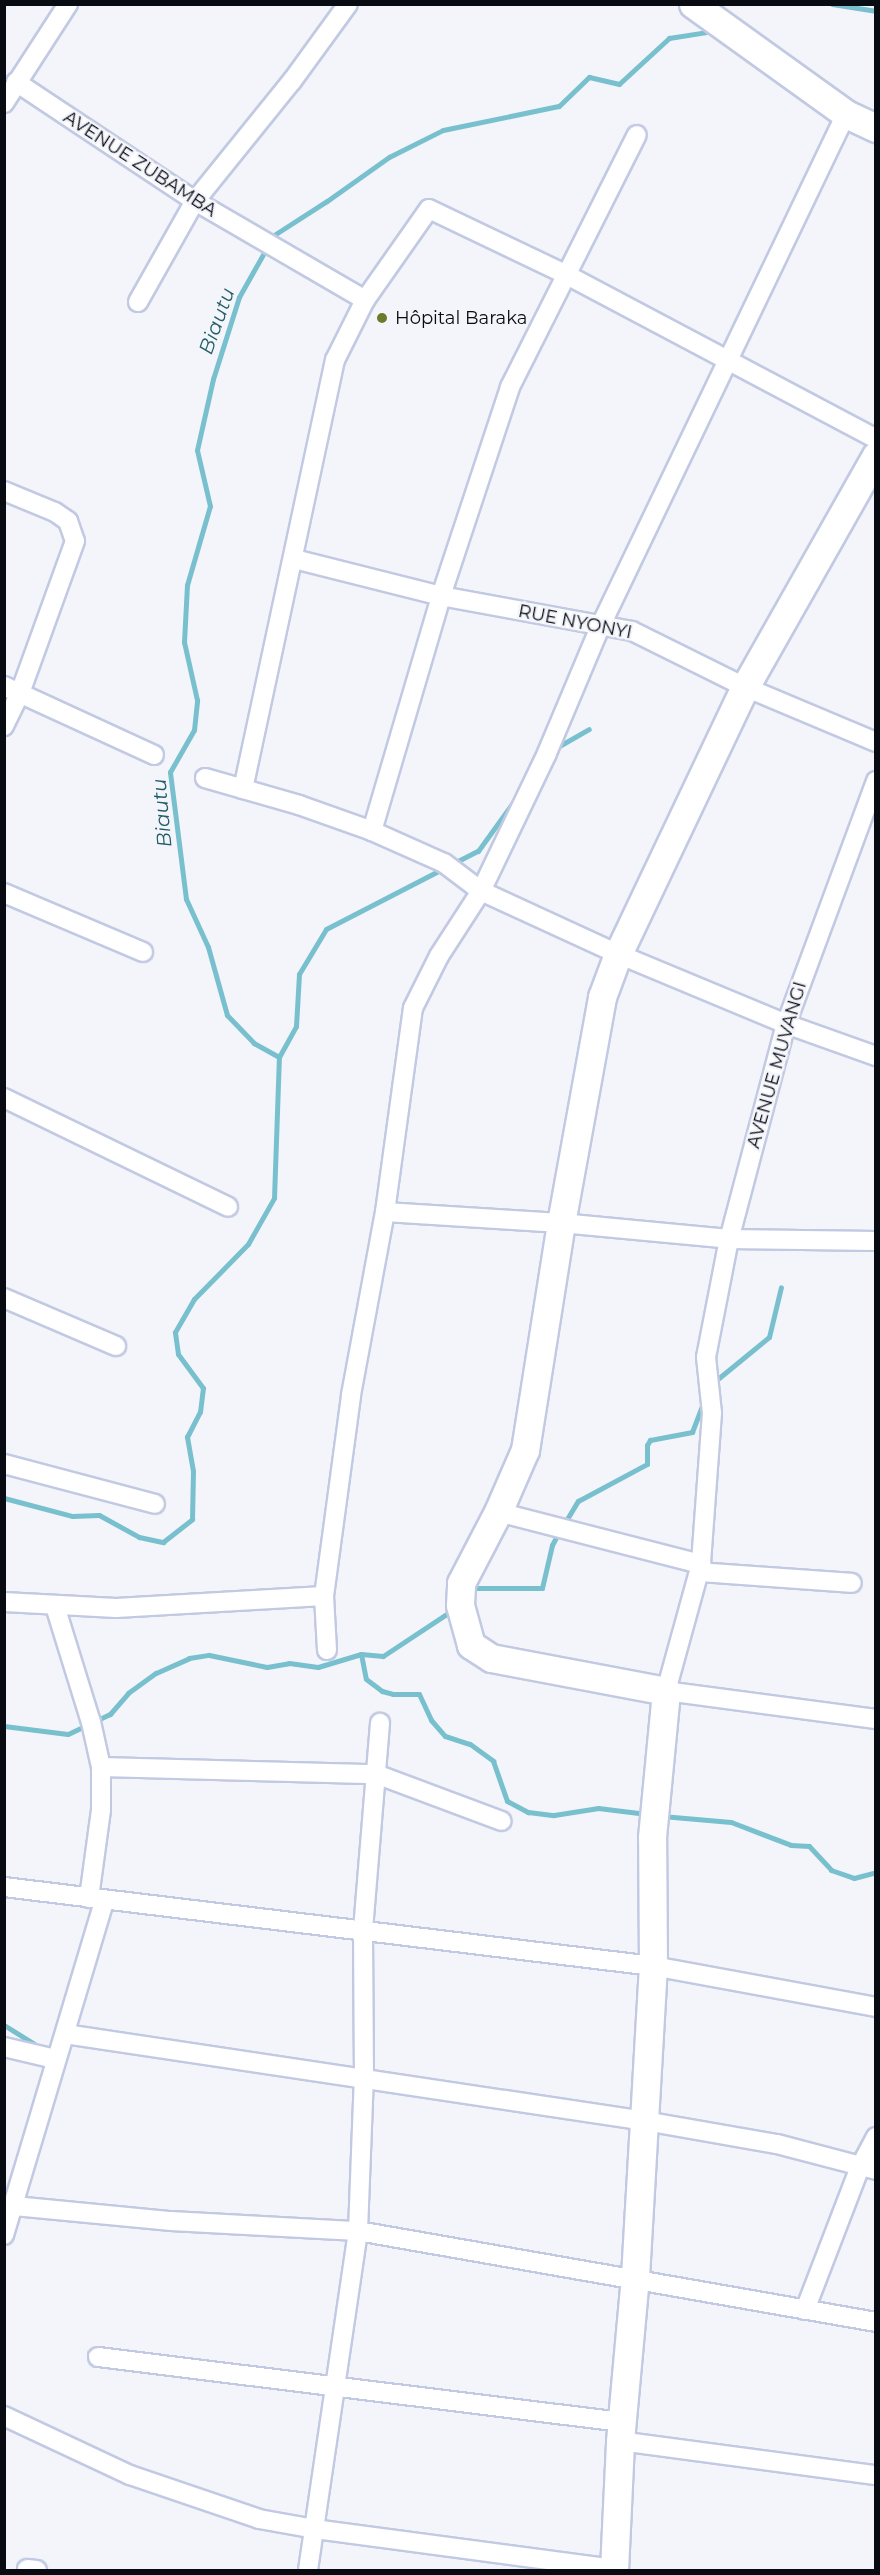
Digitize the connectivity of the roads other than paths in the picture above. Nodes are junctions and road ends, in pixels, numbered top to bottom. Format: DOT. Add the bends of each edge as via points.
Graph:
graph roads {
  1 [pos="68,4"];
  2 [pos="348,4"];
  3 [pos="707,14"];
  4 [pos="16,82"];
  5 [pos="4,103"];
  6 [pos="846,114"];
  7 [pos="876,128"];
  8 [pos="637,135"];
  9 [pos="195,201"];
  10 [pos="566,274"];
  11 [pos="365,300"];
  12 [pos="138,302"];
  13 [pos="728,359"];
  14 [pos="876,440"];
  15 [pos="876,455"];
  16 [pos="4,491"];
  17 [pos="294,559"];
  18 [pos="441,596"];
  19 [pos="600,627"];
  20 [pos="745,687"];
  21 [pos="12,689"];
  22 [pos="4,726"];
  23 [pos="876,742"];
  24 [pos="154,755"];
  25 [pos="205,778"];
  26 [pos="876,781"];
  27 [pos="243,789"];
  28 [pos="372,831"];
  29 [pos="481,891"];
  30 [pos="4,893"];
  31 [pos="143,952"];
  32 [pos="618,954"];
  33 [pos="786,1024"];
  34 [pos="876,1056"];
  35 [pos="4,1098"];
  36 [pos="228,1208"];
  37 [pos="385,1212"];
  38 [pos="561,1223"];
  39 [pos="729,1239"];
  40 [pos="876,1241"];
  41 [pos="4,1298"];
  42 [pos="116,1346"];
  43 [pos="4,1464"];
  44 [pos="155,1504"];
  45 [pos="498,1512"];
  46 [pos="700,1568"];
  47 [pos="852,1583"];
  48 [pos="324,1596"];
  49 [pos="4,1602"];
  50 [pos="55,1606"];
  51 [pos="327,1650"];
  52 [pos="666,1690"];
  53 [pos="876,1719"];
  54 [pos="380,1724"];
  55 [pos="101,1767"];
  56 [pos="376,1773"];
  57 [pos="502,1821"];
  58 [pos="4,1887"];
  59 [pos="97,1900"];
  60 [pos="363,1930"];
  61 [pos="654,1966"];
  62 [pos="876,2007"];
  63 [pos="65,2034"];
  64 [pos="4,2047"];
  65 [pos="55,2059"];
  66 [pos="364,2078"];
  67 [pos="645,2121"];
  68 [pos="876,2137"];
  69 [pos="868,2168"];
  70 [pos="9,2206"];
  71 [pos="358,2231"];
  72 [pos="4,2235"];
  73 [pos="635,2277"];
  74 [pos="805,2310"];
  75 [pos="876,2322"];
  76 [pos="98,2357"];
  77 [pos="337,2386"];
  78 [pos="4,2416"];
  79 [pos="621,2432"];
  80 [pos="876,2475"];
  81 [pos="315,2529"];
  82 [pos="614,2570"];
  83 [pos="308,2571"];
  1 -- 4 [label="street"];
  2 -- 9 [label="street" via="292,81"];
  3 -- 6 [label="street"];
  4 -- 5 [label="street"];
  4 -- 9 [label="street, AVENUE ZUBAMBA"];
  6 -- 7 [label="street"];
  6 -- 13 [label="street"];
  8 -- 10 [label="street"];
  9 -- 11 [label="street, AVENUE ZUBAMBA"];
  9 -- 12 [label="street"];
  10 -- 11 [label="street" via="429,209"];
  10 -- 13 [label="street"];
  10 -- 18 [label="street" via="510,387"];
  11 -- 17 [label="street" via="334,360"];
  13 -- 14 [label="street"];
  13 -- 19 [label="street"];
  15 -- 20 [label="street"];
  16 -- 21 [label="street" via="61,516 68,521 75,541"];
  17 -- 18 [label="street, RUE NYONYI"];
  17 -- 27 [label="street"];
  18 -- 19 [label="street, RUE NYONYI"];
  18 -- 28 [label="street"];
  19 -- 20 [label="street, RUE NYONYI" via="632,631"];
  19 -- 29 [label="street" via="548,753"];
  20 -- 23 [label="street, RUE NYONYI"];
  20 -- 32 [label="street"];
  21 -- 22 [label="street"];
  21 -- 24 [label="street"];
  25 -- 27 [label="street"];
  26 -- 33 [label="street, AVENUE MUVANGI"];
  27 -- 28 [label="street"];
  28 -- 29 [label="street" via="448,866"];
  29 -- 32 [label="street"];
  29 -- 37 [label="street" via="439,956 414,1008"];
  30 -- 31 [label="street"];
  32 -- 33 [label="street"];
  32 -- 38 [label="street" via="602,997"];
  33 -- 34 [label="street"];
  33 -- 39 [label="street, AVENUE MUVANGI"];
  35 -- 36 [label="street"];
  37 -- 38 [label="street"];
  37 -- 48 [label="street" via="351,1395"];
  38 -- 39 [label="street"];
  38 -- 45 [label="street" via="525,1450"];
  39 -- 40 [label="street"];
  39 -- 46 [label="street, AVENUE MUVANGI" via="706,1357 712,1413"];
  41 -- 42 [label="street"];
  43 -- 44 [label="street"];
  45 -- 46 [label="street"];
  45 -- 52 [label="street" via="461,1583 460,1605 471,1645 491,1658"];
  46 -- 47 [label="street"];
  46 -- 52 [label="street, AVENUE MUVANGI"];
  48 -- 50 [label="street" via="116,1608"];
  48 -- 51 [label="street"];
  49 -- 50 [label="street"];
  50 -- 55 [label="street"];
  52 -- 53 [label="street"];
  52 -- 61 [label="street" via="653,1816"];
  54 -- 56 [label="street"];
  55 -- 56 [label="street"];
  55 -- 59 [label="street"];
  56 -- 57 [label="street"];
  56 -- 60 [label="street"];
  58 -- 59 [label="street"];
  59 -- 60 [label="street"];
  59 -- 63 [label="street"];
  60 -- 61 [label="street"];
  60 -- 66 [label="street"];
  61 -- 62 [label="street"];
  61 -- 67 [label="street"];
  63 -- 65 [label="street"];
  63 -- 66 [label="street"];
  64 -- 65 [label="street"];
  65 -- 70 [label="street"];
  66 -- 67 [label="street"];
  66 -- 71 [label="street"];
  67 -- 69 [label="street" via="777,2144"];
  67 -- 73 [label="street"];
  68 -- 69 [label="street"];
  69 -- 74 [label="street"];
  70 -- 71 [label="street" via="171,2221"];
  70 -- 72 [label="street"];
  71 -- 73 [label="street"];
  71 -- 77 [label="street"];
  73 -- 74 [label="street"];
  73 -- 79 [label="street"];
  74 -- 75 [label="street"];
  76 -- 77 [label="street"];
  77 -- 79 [label="street"];
  77 -- 81 [label="street"];
  78 -- 81 [label="street" via="130,2475 259,2519"];
  79 -- 80 [label="street"];
  79 -- 82 [label="street"];
  81 -- 82 [label="street"];
  81 -- 83 [label="street"];
}
